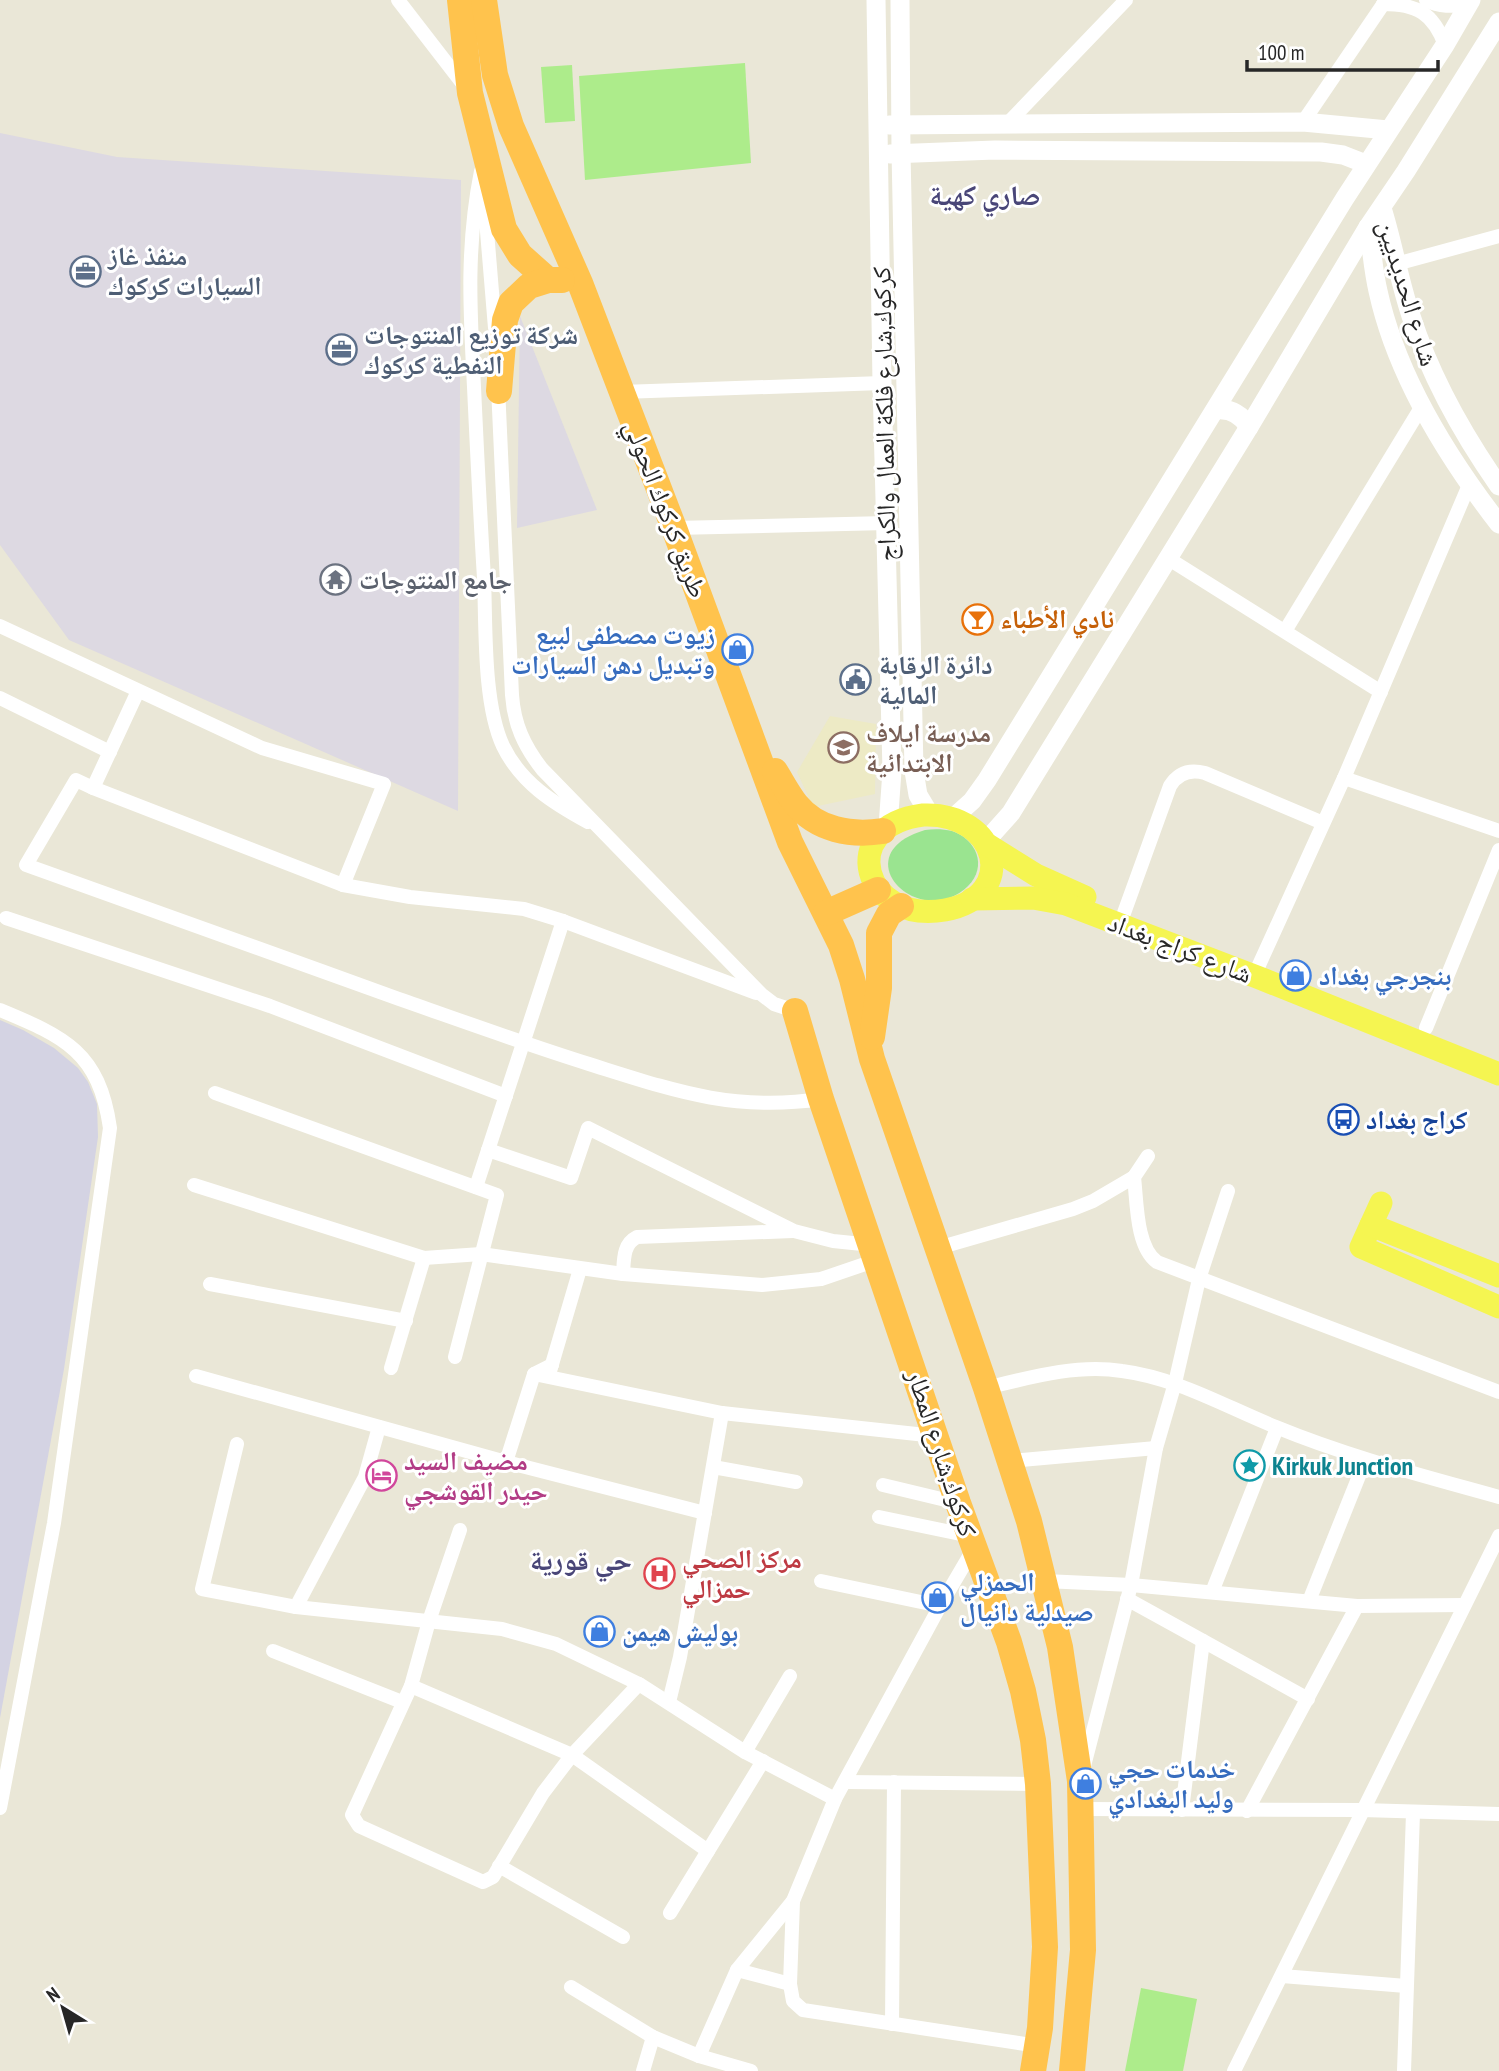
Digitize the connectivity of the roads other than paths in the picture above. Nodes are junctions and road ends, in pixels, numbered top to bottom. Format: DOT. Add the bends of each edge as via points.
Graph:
graph roads {
  1 [pos="398,0"];
  2 [pos="460,0"];
  3 [pos="484,0"];
  4 [pos="876,0"];
  5 [pos="900,0"];
  6 [pos="1126,0"];
  7 [pos="1426,0"];
  8 [pos="1384,2"];
  9 [pos="1470,2"];
  10 [pos="1499,22"];
  11 [pos="1445,45"];
  12 [pos="470,93"];
  13 [pos="1303,122"];
  14 [pos="901,123"];
  15 [pos="1006,125"];
  16 [pos="878,126"];
  17 [pos="1388,130"];
  18 [pos="480,134"];
  19 [pos="901,152"];
  20 [pos="878,155"];
  21 [pos="1366,164"];
  22 [pos="481,171"];
  23 [pos="1382,208"];
  24 [pos="1368,228"];
  25 [pos="1499,236"];
  26 [pos="1396,264"];
  27 [pos="548,280"];
  28 [pos="580,283"];
  29 [pos="882,383"];
  30 [pos="499,391"];
  31 [pos="622,392"];
  32 [pos="1422,406"];
  33 [pos="1215,410"];
  34 [pos="1249,427"];
  35 [pos="1469,485"];
  36 [pos="1499,486"];
  37 [pos="887,523"];
  38 [pos="1499,524"];
  39 [pos="674,528"];
  40 [pos="1168,559"];
  41 [pos="0,626"];
  42 [pos="1285,631"];
  43 [pos="138,691"];
  44 [pos="1381,692"];
  45 [pos="0,698"];
  46 [pos="754,744"];
  47 [pos="110,752"];
  48 [pos="1345,778"];
  49 [pos="93,788"];
  50 [pos="942,817"];
  51 [pos="1323,822"];
  52 [pos="600,828"];
  53 [pos="886,829"];
  54 [pos="1499,831"];
  55 [pos="987,843"];
  56 [pos="1499,850"];
  57 [pos="343,885"];
  58 [pos="877,890"];
  59 [pos="972,899"];
  60 [pos="901,906"];
  61 [pos="826,913"];
  62 [pos="1124,913"];
  63 [pos="6,918"];
  64 [pos="563,921"];
  65 [pos="1259,965"];
  66 [pos="761,994"];
  67 [pos="0,1010"];
  68 [pos="795,1011"];
  69 [pos="1426,1028"];
  70 [pos="523,1043"];
  71 [pos="869,1049"];
  72 [pos="1499,1058"];
  73 [pos="1499,1074"];
  74 [pos="215,1093"];
  75 [pos="506,1096"];
  76 [pos="821,1098"];
  77 [pos="488,1150"];
  78 [pos="1148,1156"];
  79 [pos="1134,1177"];
  80 [pos="194,1185"];
  81 [pos="476,1187"];
  82 [pos="1228,1191"];
  83 [pos="1381,1203"];
  84 [pos="1371,1225"];
  85 [pos="794,1231"];
  86 [pos="938,1248"];
  87 [pos="875,1253"];
  88 [pos="481,1254"];
  89 [pos="424,1258"];
  90 [pos="580,1269"];
  91 [pos="623,1274"];
  92 [pos="1499,1276"];
  93 [pos="1199,1279"];
  94 [pos="210,1284"];
  95 [pos="1499,1307"];
  96 [pos="406,1321"];
  97 [pos="455,1357"];
  98 [pos="391,1368"];
  99 [pos="545,1371"];
  100 [pos="196,1376"];
  101 [pos="1175,1383"];
  102 [pos="986,1388"];
  103 [pos="1499,1392"];
  104 [pos="722,1413"];
  105 [pos="379,1427"];
  106 [pos="1277,1428"];
  107 [pos="936,1436"];
  108 [pos="237,1444"];
  109 [pos="1156,1448"];
  110 [pos="1010,1461"];
  111 [pos="1366,1461"];
  112 [pos="506,1462"];
  113 [pos="713,1467"];
  114 [pos="796,1482"];
  115 [pos="884,1485"];
  116 [pos="1499,1497"];
  117 [pos="958,1503"];
  118 [pos="705,1513"];
  119 [pos="879,1517"];
  120 [pos="460,1531"];
  121 [pos="1499,1536"];
  122 [pos="972,1542"];
  123 [pos="821,1581"];
  124 [pos="1045,1581"];
  125 [pos="1129,1592"];
  126 [pos="1212,1592"];
  127 [pos="1309,1601"];
  128 [pos="1464,1605"];
  129 [pos="940,1606"];
  130 [pos="1357,1606"];
  131 [pos="296,1607"];
  132 [pos="429,1621"];
  133 [pos="1203,1641"];
  134 [pos="273,1651"];
  135 [pos="790,1676"];
  136 [pos="639,1684"];
  137 [pos="411,1686"];
  138 [pos="1308,1699"];
  139 [pos="402,1702"];
  140 [pos="669,1702"];
  141 [pos="745,1752"];
  142 [pos="572,1755"];
  143 [pos="763,1760"];
  144 [pos="1080,1781"];
  145 [pos="845,1782"];
  146 [pos="894,1782"];
  147 [pos="1038,1784"];
  148 [pos="835,1799"];
  149 [pos="0,1808"];
  150 [pos="1081,1809"];
  151 [pos="1182,1810"];
  152 [pos="1363,1810"];
  153 [pos="1248,1811"];
  154 [pos="1413,1813"];
  155 [pos="1499,1814"];
  156 [pos="708,1851"];
  157 [pos="499,1866"];
  158 [pos="1042,1877"];
  159 [pos="1083,1879"];
  160 [pos="793,1900"];
  161 [pos="670,1913"];
  162 [pos="623,1937"];
  163 [pos="1045,1947"];
  164 [pos="1083,1950"];
  165 [pos="737,1970"];
  166 [pos="1282,1976"];
  167 [pos="790,1984"];
  168 [pos="1406,1986"];
  169 [pos="571,1987"];
  170 [pos="892,2024"];
  171 [pos="653,2037"];
  172 [pos="699,2056"];
  173 [pos="1035,2058"];
  174 [pos="643,2071"];
  175 [pos="751,2071"];
  176 [pos="1072,2071"];
  177 [pos="1234,2071"];
  178 [pos="1404,2071"];
  1 -- 12 [label="street"];
  2 -- 12 [label="highway"];
  3 -- 28 [label="highway, طريق كركوك الحولي" via="502,101"];
  4 -- 16 [label="street, كركوك,شارع فلكة العمال والكراج"];
  5 -- 14 [label="street, كركوك,شارع فلكة العمال والكراج"];
  6 -- 15 [label="street"];
  7 -- 9 [label="street" via="1448,7"];
  8 -- 11 [label="street" via="1407,5 1426,15"];
  8 -- 13 [label="street"];
  9 -- 11 [label="street"];
  10 -- 23 [label="street"];
  11 -- 17 [label="street"];
  12 -- 18 [label="highway"];
  13 -- 15 [label="street"];
  13 -- 17 [label="street"];
  14 -- 15 [label="street"];
  14 -- 16 [label="street"];
  14 -- 19 [label="street, كركوك,شارع فلكة العمال والكراج"];
  16 -- 20 [label="street, كركوك,شارع فلكة العمال والكراج"];
  17 -- 21 [label="street"];
  18 -- 22 [label="street"];
  18 -- 27 [label="highway" via="508,239"];
  19 -- 20 [label="street"];
  19 -- 21 [label="street" via="1321,152"];
  19 -- 50 [label="street, كركوك,شارع فلكة العمال والكراج" via="915,779 918,795"];
  20 -- 29 [label="street, كركوك,شارع فلكة العمال والكراج"];
  21 -- 33 [label="street"];
  22 -- 30 [label="street"];
  22 -- 52 [label="street" via="469,291 492,711 503,746 523,776 550,801"];
  23 -- 24 [label="street"];
  23 -- 26 [label="street, شارع الحديديين"];
  24 -- 32 [label="street, شارع الحديديين" via="1378,292"];
  24 -- 34 [label="street"];
  25 -- 26 [label="street"];
  26 -- 36 [label="street, شارع الحديديين" via="1434,374 1461,428"];
  27 -- 28 [label="highway"];
  27 -- 30 [label="highway" via="522,291 507,311"];
  28 -- 31 [label="highway, طريق كركوك الحولي"];
  29 -- 31 [label="street"];
  29 -- 37 [label="street, كركوك,شارع فلكة العمال والكراج"];
  30 -- 52 [label="street" via="515,719 533,757"];
  31 -- 39 [label="highway, طريق كركوك الحولي"];
  32 -- 35 [label="street, شارع الحديديين"];
  32 -- 42 [label="street"];
  33 -- 34 [label="street" via="1235,412"];
  33 -- 50 [label="street" via="980,791"];
  34 -- 40 [label="street"];
  35 -- 38 [label="street, شارع الحديديين"];
  35 -- 44 [label="street"];
  37 -- 39 [label="street"];
  37 -- 53 [label="street, كركوك,شارع فلكة العمال والكراج" via="892,771"];
  39 -- 46 [label="highway, طريق كركوك الحولي"];
  40 -- 42 [label="street"];
  40 -- 55 [label="street" via="1011,813"];
  41 -- 43 [label="street"];
  42 -- 44 [label="street"];
  43 -- 47 [label="street"];
  43 -- 57 [label="street" via="262,748 384,784"];
  44 -- 48 [label="street"];
  45 -- 47 [label="street"];
  46 -- 53 [label="highway" via="797,805 821,824 852,833"];
  46 -- 61 [label="highway, طريق كركوك الحولي" via="790,842"];
  47 -- 49 [label="street"];
  48 -- 51 [label="street"];
  48 -- 54 [label="street"];
  49 -- 57 [label="street"];
  49 -- 70 [label="street" via="76,780 26,865"];
  50 -- 53 [label="main road" via="908,818"];
  50 -- 55 [label="main road" via="972,828"];
  51 -- 62 [label="street" via="1205,772 1185,773 1174,780 1168,792"];
  51 -- 65 [label="street"];
  52 -- 66 [label="street"];
  53 -- 58 [label="main road" via="871,849 868,863"];
  55 -- 59 [label="main road" via="992,863 989,877"];
  55 -- 62 [label="main road, شارع كراج بغداد" via="1036,876"];
  56 -- 69 [label="street"];
  57 -- 64 [label="street" via="524,909"];
  58 -- 60 [label="main road"];
  58 -- 61 [label="highway"];
  59 -- 60 [label="main road" via="937,911"];
  59 -- 73 [label="main road, شارع كراج بغداد" via="1033,898 1066,904"];
  60 -- 71 [label="highway" via="884,920 879,933 879,988"];
  61 -- 71 [label="highway, طريق كركوك الحولي" via="847,962"];
  62 -- 65 [label="main road, شارع كراج بغداد"];
  63 -- 75 [label="street" via="270,1006"];
  64 -- 66 [label="street"];
  64 -- 70 [label="street"];
  65 -- 69 [label="main road, شارع كراج بغداد"];
  66 -- 68 [label="street"];
  67 -- 149 [label="street" via="56,1035 78,1052 101,1087 110,1128 54,1523"];
  68 -- 76 [label="highway, كركوك,شارع المطار"];
  69 -- 72 [label="main road, شارع كراج بغداد"];
  70 -- 75 [label="street"];
  70 -- 76 [label="street" via="702,1098 774,1104"];
  71 -- 86 [label="highway"];
  74 -- 81 [label="street"];
  75 -- 77 [label="street"];
  76 -- 87 [label="highway, كركوك,شارع المطار"];
  77 -- 81 [label="street"];
  77 -- 85 [label="street" via="571,1178 588,1128"];
  78 -- 79 [label="street"];
  79 -- 86 [label="street" via="1073,1209"];
  79 -- 93 [label="street" via="1147,1252 1157,1262"];
  80 -- 89 [label="street"];
  81 -- 88 [label="street" via="497,1195"];
  82 -- 93 [label="street"];
  83 -- 84 [label="main road"];
  84 -- 92 [label="main road"];
  84 -- 95 [label="main road" via="1361,1247"];
  85 -- 87 [label="street"];
  85 -- 91 [label="street" via="638,1237 626,1248"];
  86 -- 102 [label="highway"];
  87 -- 91 [label="street" via="821,1279 781,1284"];
  87 -- 107 [label="highway, كركوك,شارع المطار"];
  88 -- 89 [label="street"];
  88 -- 90 [label="street"];
  88 -- 97 [label="street"];
  89 -- 96 [label="street"];
  90 -- 91 [label="street"];
  90 -- 99 [label="street"];
  93 -- 101 [label="street"];
  93 -- 103 [label="street"];
  94 -- 96 [label="street"];
  96 -- 98 [label="street"];
  99 -- 104 [label="street"];
  99 -- 112 [label="street"];
  100 -- 105 [label="street"];
  101 -- 102 [label="street" via="1122,1371 1083,1369"];
  101 -- 106 [label="street"];
  101 -- 109 [label="street"];
  102 -- 110 [label="highway"];
  104 -- 107 [label="street"];
  104 -- 113 [label="street"];
  105 -- 112 [label="street"];
  105 -- 131 [label="street" via="365,1478"];
  106 -- 111 [label="street"];
  106 -- 126 [label="street"];
  107 -- 117 [label="highway, كركوك,شارع المطار"];
  108 -- 131 [label="street" via="202,1589"];
  109 -- 110 [label="street"];
  109 -- 125 [label="street"];
  110 -- 124 [label="highway"];
  111 -- 116 [label="street"];
  111 -- 127 [label="street"];
  112 -- 118 [label="street"];
  113 -- 114 [label="street"];
  113 -- 118 [label="street"];
  115 -- 117 [label="street"];
  117 -- 122 [label="highway, كركوك,شارع المطار"];
  118 -- 140 [label="street"];
  119 -- 122 [label="street"];
  120 -- 132 [label="street"];
  121 -- 128 [label="street"];
  122 -- 129 [label="street"];
  122 -- 147 [label="highway, كركوك,شارع المطار" via="1023,1691"];
  123 -- 129 [label="street"];
  124 -- 125 [label="street"];
  124 -- 144 [label="highway"];
  125 -- 126 [label="street"];
  125 -- 133 [label="street"];
  125 -- 144 [label="street"];
  126 -- 127 [label="street"];
  127 -- 130 [label="street"];
  128 -- 130 [label="street"];
  128 -- 152 [label="street"];
  129 -- 145 [label="street"];
  130 -- 138 [label="street"];
  131 -- 132 [label="street"];
  132 -- 136 [label="street" via="532,1636"];
  132 -- 137 [label="street"];
  133 -- 138 [label="street"];
  133 -- 151 [label="street"];
  134 -- 139 [label="street"];
  135 -- 141 [label="street"];
  136 -- 140 [label="street"];
  136 -- 142 [label="street"];
  137 -- 139 [label="street"];
  137 -- 142 [label="street"];
  138 -- 153 [label="street"];
  139 -- 157 [label="street" via="352,1815 359,1826 483,1882 493,1877"];
  140 -- 141 [label="street"];
  141 -- 143 [label="street"];
  142 -- 156 [label="street"];
  142 -- 157 [label="street"];
  143 -- 148 [label="street"];
  143 -- 156 [label="street"];
  144 -- 150 [label="highway"];
  145 -- 146 [label="street"];
  145 -- 148 [label="street"];
  146 -- 147 [label="street"];
  146 -- 170 [label="street"];
  147 -- 158 [label="highway, كركوك,شارع المطار"];
  148 -- 160 [label="street"];
  150 -- 151 [label="street"];
  150 -- 159 [label="highway"];
  151 -- 153 [label="street"];
  152 -- 153 [label="street"];
  152 -- 154 [label="street"];
  152 -- 166 [label="street"];
  154 -- 155 [label="street"];
  154 -- 168 [label="street"];
  156 -- 161 [label="street"];
  157 -- 162 [label="street"];
  158 -- 159 [label="highway" via="1062,1891 1071,1890"];
  158 -- 163 [label="highway, كركوك,شارع المطار"];
  159 -- 164 [label="highway"];
  160 -- 165 [label="street"];
  160 -- 167 [label="street"];
  163 -- 164 [label="highway" via="1070,1942"];
  163 -- 173 [label="highway, كركوك,شارع المطار"];
  164 -- 176 [label="highway"];
  165 -- 167 [label="street"];
  165 -- 172 [label="street"];
  166 -- 168 [label="street"];
  166 -- 177 [label="street"];
  167 -- 170 [label="street" via="793,2001 803,2010"];
  168 -- 178 [label="street"];
  169 -- 171 [label="street"];
  170 -- 173 [label="street"];
  171 -- 172 [label="street"];
  171 -- 174 [label="street"];
  172 -- 175 [label="street"];
}
